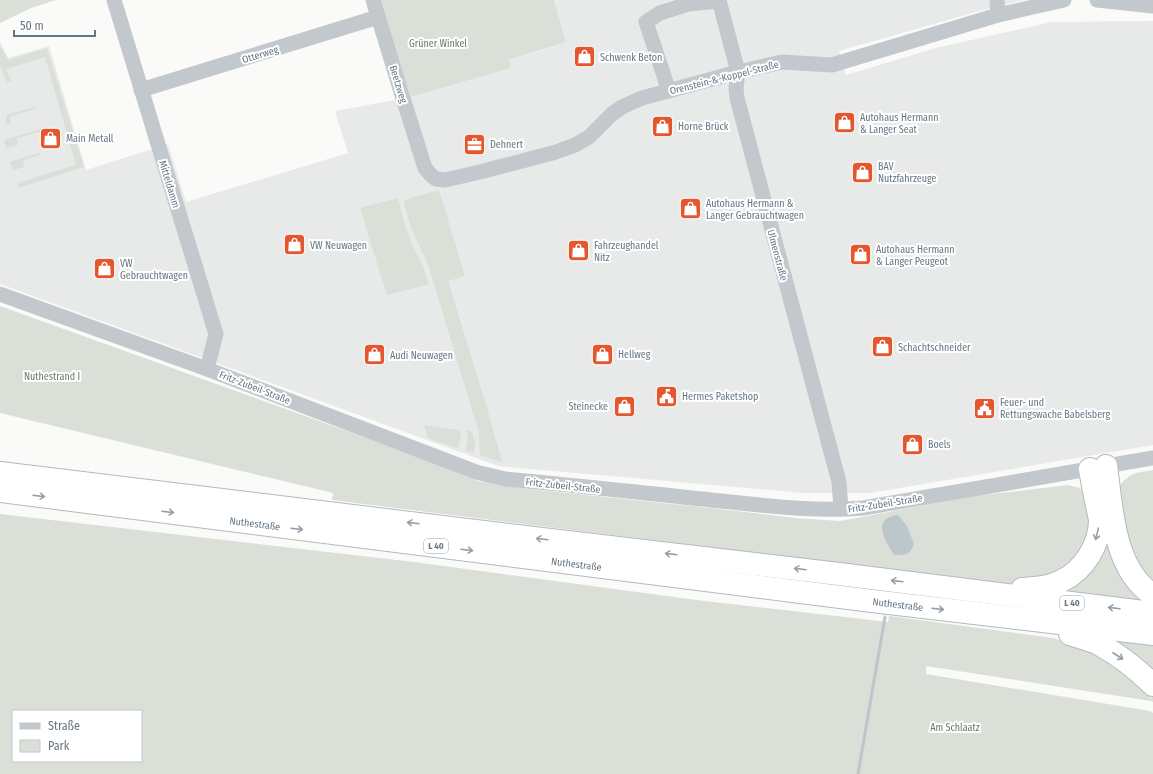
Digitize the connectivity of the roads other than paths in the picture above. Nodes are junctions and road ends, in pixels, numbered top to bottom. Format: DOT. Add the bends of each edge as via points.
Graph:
graph roads {
  1 [pos="114,0"];
  2 [pos="373,0"];
  3 [pos="997,0"];
  4 [pos="1064,0"];
  5 [pos="1097,0"];
  6 [pos="719,1"];
  7 [pos="1153,6"];
  8 [pos="998,15"];
  9 [pos="378,17"];
  10 [pos="738,72"];
  11 [pos="141,90"];
  12 [pos="669,91"];
  13 [pos="425,168"];
  14 [pos="0,294"];
  15 [pos="207,369"];
  16 [pos="1153,458"];
  17 [pos="1098,467"];
  18 [pos="0,473"];
  19 [pos="0,491"];
  20 [pos="841,510"];
  21 [pos="991,593"];
  22 [pos="1153,595"];
  23 [pos="1153,613"];
  24 [pos="1031,620"];
  25 [pos="1153,634"];
  26 [pos="1153,685"];
  1 -- 11 [label="street, Mitteldamm"];
  2 -- 9 [label="street, Beetzweg"];
  3 -- 8 [label="street"];
  4 -- 8 [label="street, Orenstein-&-Koppel-Straße"];
  5 -- 7 [label="street"];
  6 -- 10 [label="street, Ulmenstraße"];
  6 -- 12 [label="street" via="688,4 660,13 646,22"];
  8 -- 10 [label="street, Orenstein-&-Koppel-Straße" via="832,65 782,62"];
  9 -- 11 [label="street, Otterweg"];
  9 -- 13 [label="street, Beetzweg"];
  10 -- 12 [label="street, Orenstein-&-Koppel-Straße"];
  10 -- 20 [label="street, Ulmenstraße" via="737,98 828,437 839,482"];
  11 -- 15 [label="street, Mitteldamm" via="216,334"];
  12 -- 13 [label="street, Orenstein-&-Koppel-Straße" via="635,100 622,107 589,137 556,152 444,180 436,179"];
  14 -- 15 [label="street, Fritz-Zubeil-Straße"];
  15 -- 20 [label="street, Fritz-Zubeil-Straße" via="476,472 505,480 753,505"];
  16 -- 17 [label="street, Fritz-Zubeil-Straße"];
  17 -- 20 [label="street, Fritz-Zubeil-Straße"];
  17 -- 21 [label="highway, one-way" via="1098,532 1088,558 1079,569 1063,580 1045,587"];
  17 -- 22 [label="highway" via="1120,549 1130,572 1145,590"];
  21 -- 18 [label="highway, Nuthestraße / L 40, one-way"];
  19 -- 24 [label="highway, Nuthestraße / L 40, one-way"];
  23 -- 21 [label="highway, Nuthestraße / L 40, one-way"];
  24 -- 25 [label="highway, Nuthestraße / L 40"];
  24 -- 26 [label="highway, one-way" via="1098,644 1121,658"];
}
